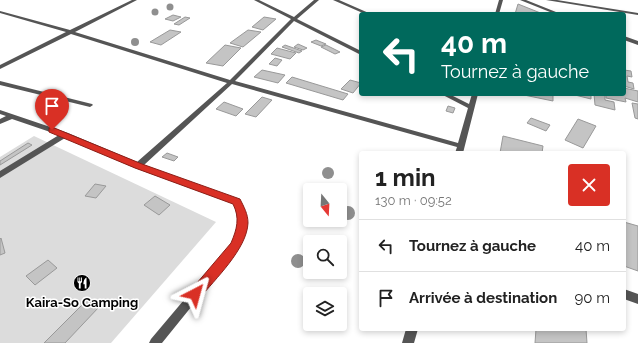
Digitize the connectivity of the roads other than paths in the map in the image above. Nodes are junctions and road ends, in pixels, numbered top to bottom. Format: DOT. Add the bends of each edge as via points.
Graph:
graph roads {
  1 [pos="134,0"];
  2 [pos="256,0"];
  3 [pos="317,0"];
  4 [pos="335,0"];
  5 [pos="501,0"];
  6 [pos="522,0"];
  7 [pos="548,0"];
  8 [pos="562,1"];
  9 [pos="0,12"];
  10 [pos="364,12"];
  11 [pos="498,12"];
  12 [pos="554,12"];
  13 [pos="638,14"];
  14 [pos="293,20"];
  15 [pos="71,32"];
  16 [pos="626,39"];
  17 [pos="638,43"];
  18 [pos="359,52"];
  19 [pos="0,67"];
  20 [pos="231,82"];
  21 [pos="0,83"];
  22 [pos="448,96"];
  23 [pos="475,96"];
  24 [pos="90,104"];
  25 [pos="472,108"];
  26 [pos="0,112"];
  27 [pos="12,116"];
  28 [pos="0,122"];
  29 [pos="65,135"];
  30 [pos="460,149"];
  31 [pos="138,166"];
  32 [pos="0,175"];
  33 [pos="626,295"];
  34 [pos="638,299"];
  35 [pos="411,331"];
  36 [pos="155,343"];
  37 [pos="408,343"];
  1 -- 15 [label="street"];
  2 -- 14 [label="street"];
  3 -- 14 [label="street"];
  4 -- 10 [label="street"];
  5 -- 11 [label="street"];
  6 -- 12 [label="street"];
  7 -- 8 [label="street"];
  8 -- 13 [label="street"];
  9 -- 15 [label="street"];
  14 -- 18 [label="street"];
  14 -- 20 [label="street"];
  15 -- 19 [label="street"];
  15 -- 20 [label="street"];
  16 -- 17 [label="street"];
  20 -- 30 [label="street"];
  20 -- 31 [label="street"];
  21 -- 24 [label="street"];
  22 -- 25 [label="street"];
  23 -- 25 [label="street"];
  25 -- 30 [label="street"];
  26 -- 27 [label="street"];
  27 -- 28 [label="street"];
  27 -- 29 [label="street"];
  29 -- 31 [label="street"];
  29 -- 32 [label="street"];
  31 -- 36 [label="street" via="237,202 242,211 241,234 235,246"];
  33 -- 34 [label="street"];
  35 -- 37 [label="street"];
}
